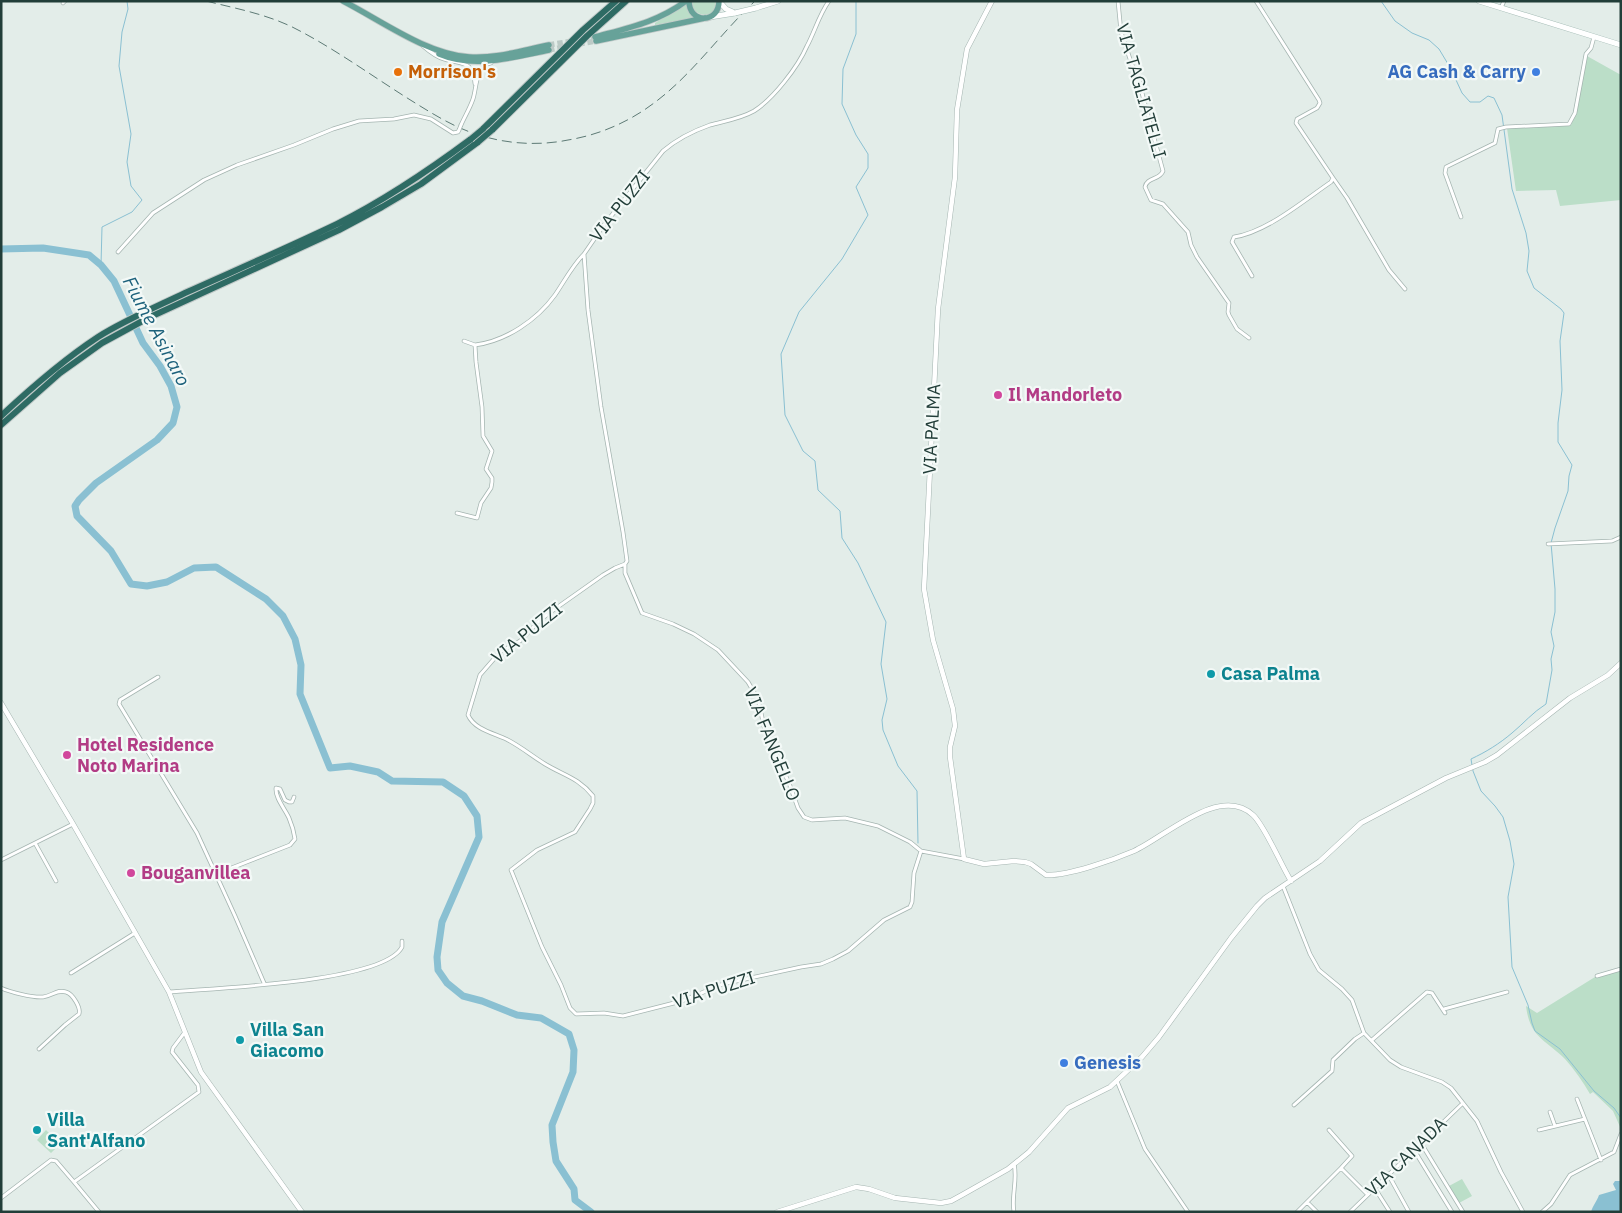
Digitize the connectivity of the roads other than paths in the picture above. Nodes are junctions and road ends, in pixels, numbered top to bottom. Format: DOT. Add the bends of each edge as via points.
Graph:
graph roads {
  1 [pos="344,1"];
  2 [pos="616,1"];
  3 [pos="626,1"];
  4 [pos="687,1"];
  5 [pos="719,1"];
  6 [pos="778,1"];
  7 [pos="829,1"];
  8 [pos="992,1"];
  9 [pos="1118,1"];
  10 [pos="1256,1"];
  11 [pos="1479,1"];
  12 [pos="1504,1"];
  13 [pos="1501,8"];
  14 [pos="735,13"];
  15 [pos="707,18"];
  16 [pos="409,37"];
  17 [pos="1594,37"];
  18 [pos="1621,45"];
  19 [pos="423,46"];
  20 [pos="513,53"];
  21 [pos="449,54"];
  22 [pos="523,55"];
  23 [pos="477,61"];
  24 [pos="474,73"];
  25 [pos="479,73"];
  26 [pos="475,88"];
  27 [pos="1333,178"];
  28 [pos="1461,217"];
  29 [pos="118,252"];
  30 [pos="584,254"];
  31 [pos="256,264"];
  32 [pos="1252,276"];
  33 [pos="1405,289"];
  34 [pos="1249,338"];
  35 [pos="100,340"];
  36 [pos="464,341"];
  37 [pos="475,345"];
  38 [pos="1,416"];
  39 [pos="1,425"];
  40 [pos="457,513"];
  41 [pos="1621,537"];
  42 [pos="1548,544"];
  43 [pos="625,564"];
  44 [pos="1621,664"];
  45 [pos="158,677"];
  46 [pos="1,703"];
  47 [pos="294,797"];
  48 [pos="73,824"];
  49 [pos="35,843"];
  50 [pos="921,851"];
  51 [pos="964,859"];
  52 [pos="1,860"];
  53 [pos="216,874"];
  54 [pos="56,881"];
  55 [pos="1291,881"];
  56 [pos="1283,886"];
  57 [pos="136,933"];
  58 [pos="402,941"];
  59 [pos="1621,969"];
  60 [pos="71,973"];
  61 [pos="1597,976"];
  62 [pos="264,983"];
  63 [pos="1,988"];
  64 [pos="169,992"];
  65 [pos="1507,992"];
  66 [pos="185,1032"];
  67 [pos="1364,1033"];
  68 [pos="1372,1040"];
  69 [pos="39,1049"];
  70 [pos="1117,1081"];
  71 [pos="1577,1099"];
  72 [pos="1463,1103"];
  73 [pos="1294,1105"];
  74 [pos="1550,1112"];
  75 [pos="1585,1118"];
  76 [pos="1556,1126"];
  77 [pos="1329,1130"];
  78 [pos="1539,1130"];
  79 [pos="1621,1134"];
  80 [pos="1421,1143"];
  81 [pos="1414,1150"];
  82 [pos="1601,1160"];
  83 [pos="1014,1164"];
  84 [pos="1342,1168"];
  85 [pos="1388,1174"];
  86 [pos="74,1182"];
  87 [pos="1374,1187"];
  88 [pos="1367,1194"];
  89 [pos="1,1198"];
  90 [pos="1307,1202"];
  91 [pos="99,1212"];
  92 [pos="302,1212"];
  93 [pos="777,1212"];
  94 [pos="1014,1212"];
  95 [pos="1188,1212"];
  96 [pos="1296,1212"];
  97 [pos="1317,1212"];
  98 [pos="1350,1212"];
  99 [pos="1390,1212"];
  100 [pos="1409,1212"];
  101 [pos="1452,1212"];
  102 [pos="1463,1212"];
  103 [pos="1523,1212"];
  104 [pos="1542,1212"];
  1 -- 16 [label="main road"];
  2 -- 31 [label="highway, bridge" via="483,129 418,178 379,202"];
  3 -- 31 [label="highway, bridge" via="492,130 421,184 382,207"];
  4 -- 15 [label="main road" via="692,13"];
  4 -- 15 [label="main road" via="653,21 596,39"];
  5 -- 14 [label="main road"];
  5 -- 15 [label="main road" via="717,11"];
  6 -- 14 [label="main road, bridge"];
  7 -- 30 [label="street, VIA PUZZI" via="802,58 770,96 752,112 694,131 663,151"];
  8 -- 51 [label="street, VIA PALMA" via="967,49 957,110 955,177 938,309 924,589 933,640 953,709 955,726 950,757"];
  9 -- 34 [label="street, VIA TAGLIATELLI" via="1121,32 1139,78 1164,171 1146,182 1145,187 1151,200 1163,204 1188,232 1197,257 1230,303 1228,312 1237,329"];
  10 -- 27 [label="street" via="1319,100 1317,108 1297,119 1296,123"];
  11 -- 13 [label="main road"];
  12 -- 13 [label="street"];
  13 -- 17 [label="main road"];
  14 -- 15 [label="main road"];
  16 -- 19 [label="main road"];
  16 -- 21 [label="main road"];
  17 -- 18 [label="main road"];
  17 -- 28 [label="street" via="1586,54 1575,113 1569,124 1501,128 1497,131 1495,143 1446,167 1445,173"];
  19 -- 23 [label="main road" via="446,57"];
  19 -- 24 [label="street" via="436,56 467,65"];
  20 -- 21 [label="main road" via="482,57"];
  20 -- 22 [label="main road" via="549,47"];
  20 -- 23 [label="street"];
  21 -- 23 [label="street"];
  22 -- 23 [label="main road"];
  22 -- 25 [label="street" via="486,64"];
  23 -- 24 [label="street"];
  23 -- 25 [label="street"];
  24 -- 26 [label="street"];
  25 -- 26 [label="street"];
  26 -- 29 [label="street, bridge" via="458,132 453,133 431,119 414,116 359,121 332,129 198,183 153,213"];
  27 -- 32 [label="street" via="1263,227 1234,237 1232,242"];
  27 -- 33 [label="street" via="1389,270"];
  30 -- 37 [label="street" via="538,314 501,338"];
  30 -- 43 [label="street, VIA PUZZI" via="588,310 601,407 625,540"];
  31 -- 35 [label="highway"];
  35 -- 38 [label="highway" via="80,350"];
  35 -- 39 [label="highway"];
  36 -- 37 [label="street"];
  37 -- 40 [label="street" via="483,436 492,451 486,472 492,482 477,518"];
  41 -- 42 [label="street" via="1612,541"];
  43 -- 50 [label="street, VIA FANGELLO" via="624,573 642,613 694,634 718,650 748,682 758,699 765,731 804,817 812,820 845,818 878,826"];
  43 -- 50 [label="street, VIA PUZZI" via="603,575 536,623 520,641 500,652 480,675 468,715 478,726 574,778 592,796 593,803 575,832 537,850 510,870 572,1011 623,1016 682,1001 723,984 833,959 848,951 884,920 910,907 914,873"];
  44 -- 55 [label="street" via="1570,698 1497,755 1361,823 1320,861"];
  45 -- 53 [label="street" via="120,700 119,704 197,833"];
  46 -- 48 [label="street"];
  47 -- 53 [label="street" via="289,802 276,788 294,833 295,839 290,845"];
  48 -- 49 [label="street"];
  48 -- 57 [label="street"];
  49 -- 52 [label="street"];
  49 -- 54 [label="street"];
  50 -- 51 [label="street, VIA FANGELLO"];
  51 -- 55 [label="street, VIA FANGELLO" via="984,864 1031,864 1046,875 1067,873 1133,851 1202,812 1231,805 1243,808 1256,818"];
  53 -- 62 [label="street"];
  55 -- 56 [label="street"];
  56 -- 67 [label="street" via="1310,954 1319,970 1352,1000"];
  56 -- 70 [label="street" via="1257,906 1159,1037"];
  57 -- 60 [label="street"];
  57 -- 64 [label="street"];
  58 -- 62 [label="street" via="402,947 395,956 359,970 327,977"];
  59 -- 61 [label="street"];
  62 -- 64 [label="street"];
  63 -- 69 [label="street" via="44,997 57,991 66,992 80,1009 79,1014"];
  64 -- 66 [label="street"];
  65 -- 68 [label="street" via="1444,1011 1432,993 1427,992"];
  66 -- 86 [label="street" via="172,1052 198,1085 199,1092"];
  66 -- 92 [label="street" via="209,1085"];
  67 -- 68 [label="street"];
  67 -- 73 [label="street" via="1334,1060 1332,1071"];
  68 -- 72 [label="street" via="1390,1060 1446,1084"];
  70 -- 83 [label="street" via="1068,1108"];
  70 -- 95 [label="street" via="1146,1149"];
  71 -- 75 [label="street"];
  72 -- 80 [label="street, VIA CANADA"];
  72 -- 103 [label="street" via="1477,1121"];
  74 -- 76 [label="street"];
  75 -- 76 [label="street"];
  75 -- 82 [label="street"];
  76 -- 78 [label="street"];
  77 -- 84 [label="street" via="1352,1156"];
  79 -- 82 [label="street" via="1616,1150"];
  80 -- 81 [label="street, VIA CANADA"];
  80 -- 102 [label="street"];
  81 -- 85 [label="street, VIA CANADA"];
  81 -- 101 [label="street"];
  82 -- 104 [label="street" via="1570,1175"];
  83 -- 93 [label="street" via="946,1203 912,1201 856,1187"];
  83 -- 94 [label="street"];
  84 -- 88 [label="street"];
  84 -- 90 [label="street"];
  85 -- 87 [label="street, VIA CANADA"];
  85 -- 100 [label="street"];
  86 -- 89 [label="street" via="56,1161 51,1160"];
  86 -- 91 [label="street"];
  87 -- 88 [label="street, VIA CANADA"];
  87 -- 99 [label="street"];
  88 -- 98 [label="street, VIA CANADA"];
  90 -- 96 [label="street"];
  90 -- 97 [label="street"];
}
